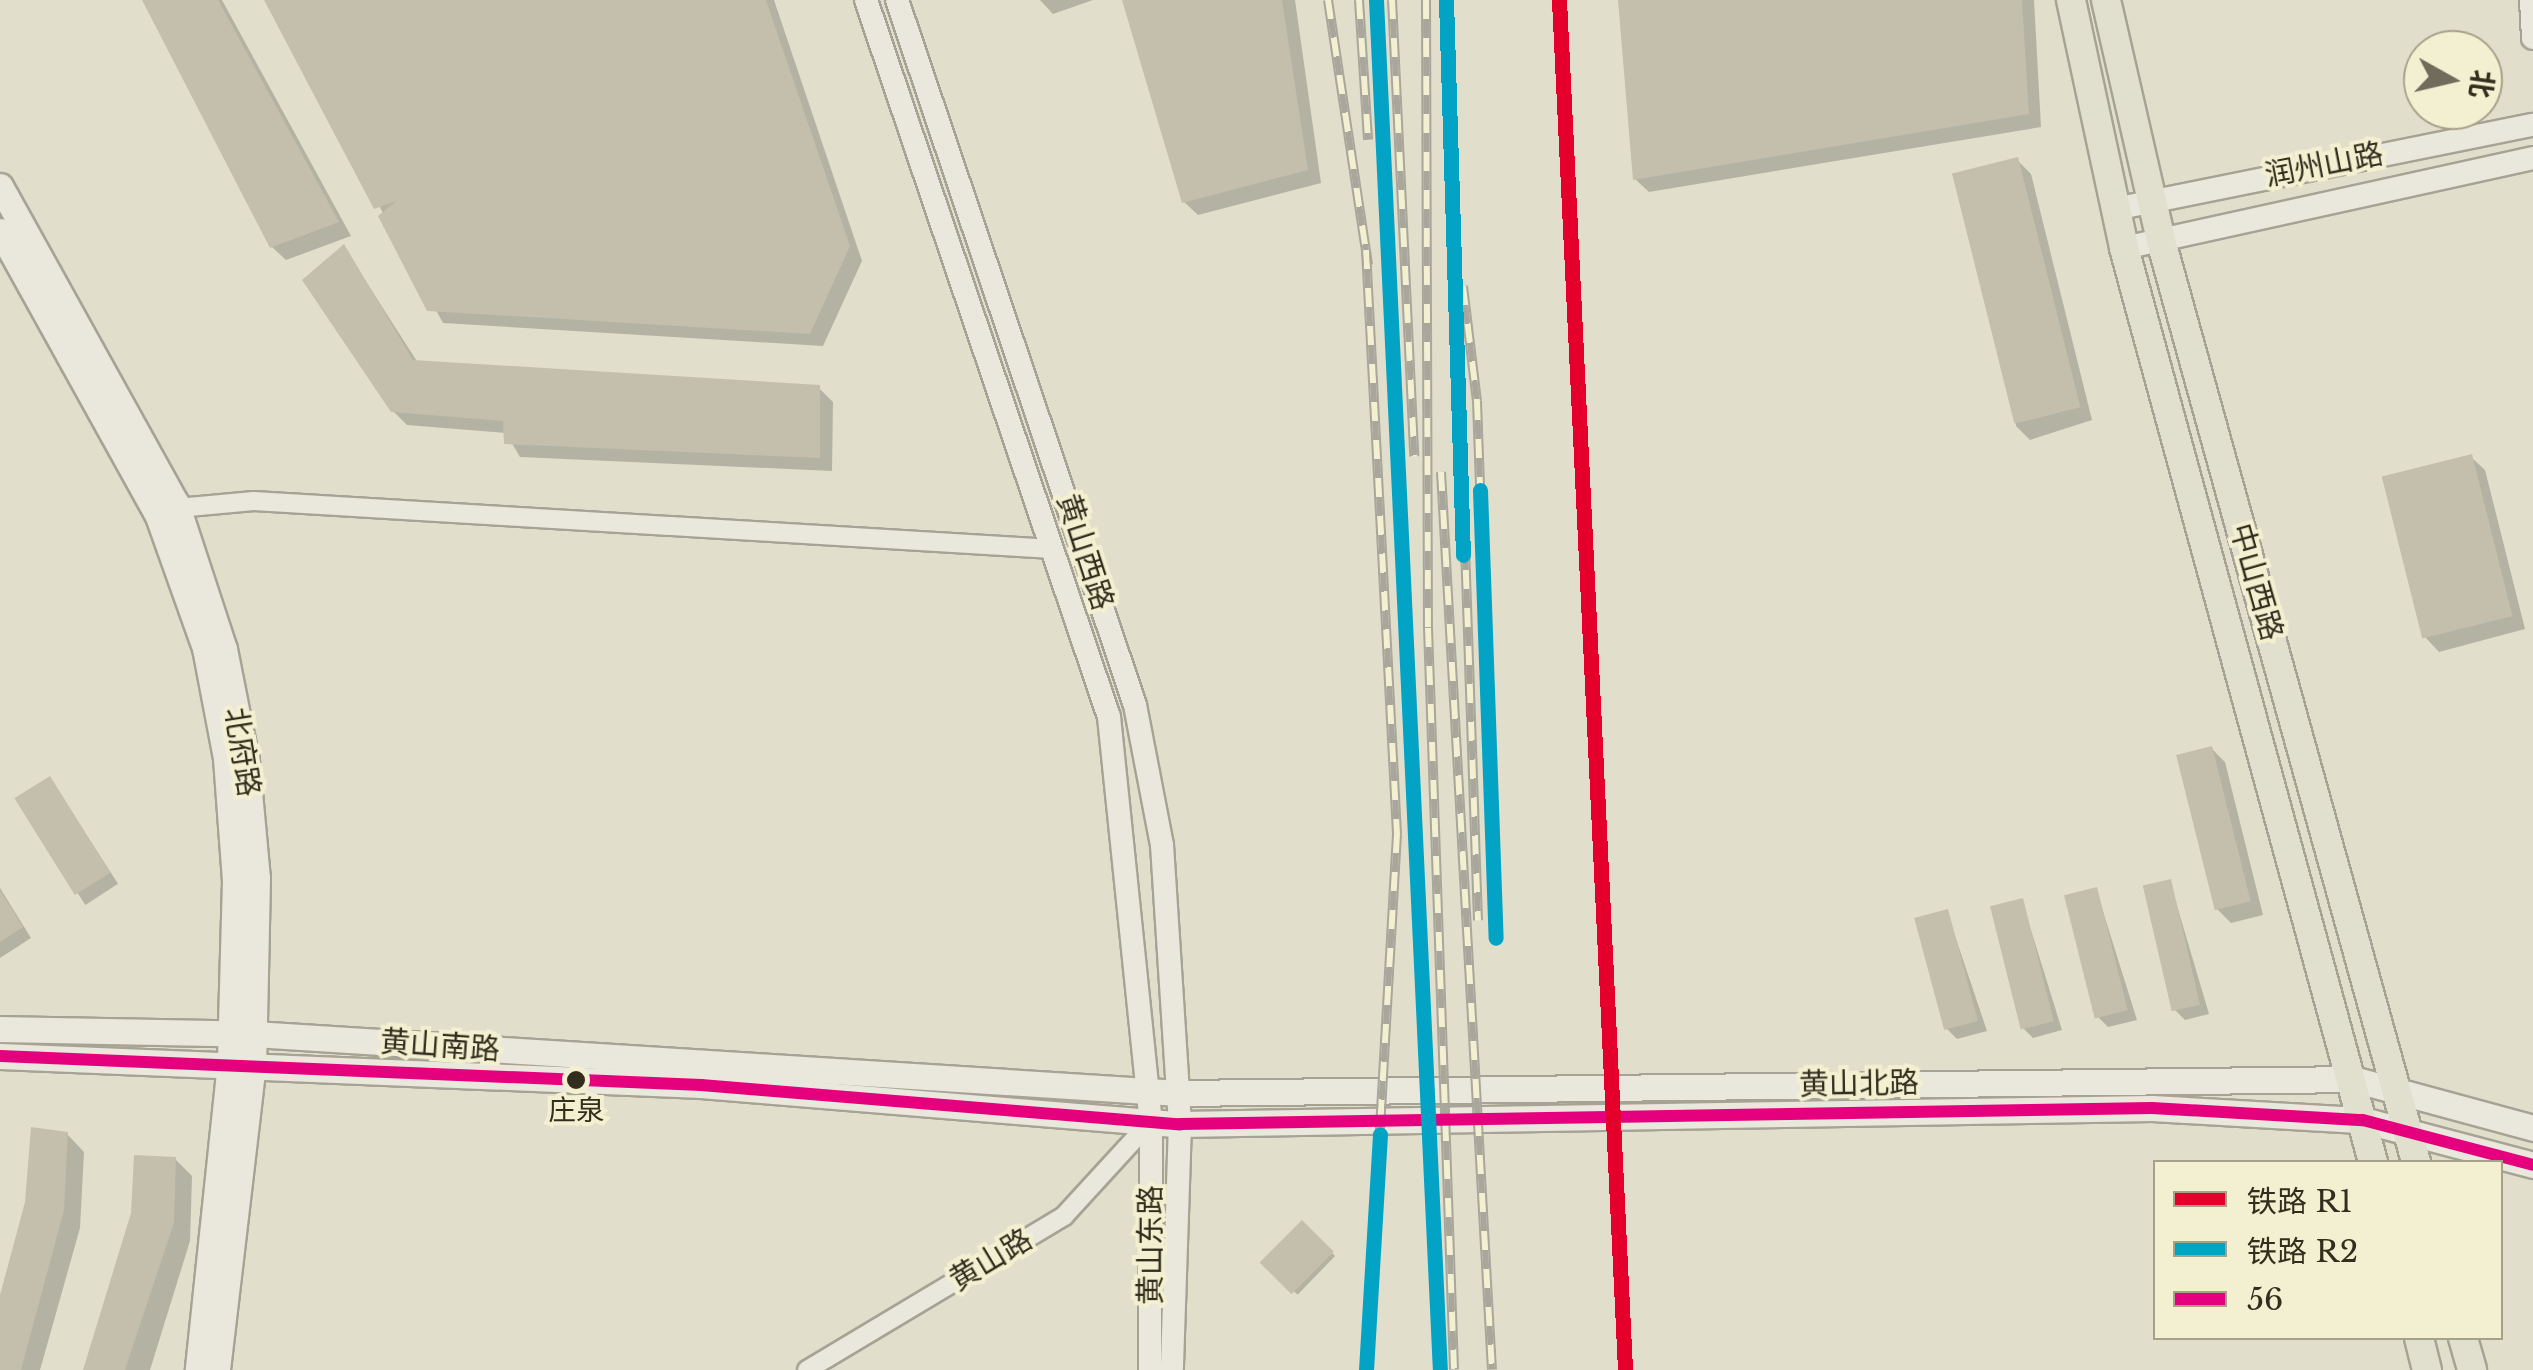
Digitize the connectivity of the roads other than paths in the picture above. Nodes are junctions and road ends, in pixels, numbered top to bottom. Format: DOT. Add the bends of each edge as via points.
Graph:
graph roads {
  1 [pos="866,0"];
  2 [pos="897,0"];
  3 [pos="2071,0"];
  4 [pos="2106,0"];
  5 [pos="2531,0"];
  6 [pos="2533,38"];
  7 [pos="2533,125"];
  8 [pos="2533,158"];
  9 [pos="0,186"];
  10 [pos="2150,199"];
  11 [pos="2115,208"];
  12 [pos="0,231"];
  13 [pos="2161,241"];
  14 [pos="2124,248"];
  15 [pos="167,510"];
  16 [pos="1053,549"];
  17 [pos="0,1029"];
  18 [pos="242,1034"];
  19 [pos="0,1056"];
  20 [pos="242,1063"];
  21 [pos="2353,1079"];
  22 [pos="2396,1086"];
  23 [pos="1149,1092"];
  24 [pos="1178,1094"];
  25 [pos="2362,1120"];
  26 [pos="1152,1121"];
  27 [pos="1180,1124"];
  28 [pos="2533,1128"];
  29 [pos="2407,1129"];
  30 [pos="2373,1160"];
  31 [pos="2415,1160"];
  32 [pos="2533,1165"];
  33 [pos="2419,1340"];
  34 [pos="2464,1340"];
  35 [pos="198,1370"];
  36 [pos="216,1370"];
  37 [pos="807,1370"];
  38 [pos="1150,1370"];
  39 [pos="1172,1370"];
  40 [pos="2427,1370"];
  41 [pos="2472,1370"];
  1 -- 16 [label="street, 黄山西路"];
  2 -- 24 [label="street, 黄山西路" via="1135,705 1162,844"];
  3 -- 11 [label="main road, 中山西路"];
  4 -- 10 [label="main road, 中山西路"];
  5 -- 6 [label="street"];
  7 -- 10 [label="street, 润州山路"];
  8 -- 13 [label="street, 润州山路"];
  9 -- 15 [label="main road, 北府路"];
  10 -- 11 [label="street, 润州山路"];
  10 -- 13 [label="main road, 中山西路"];
  11 -- 14 [label="main road, 中山西路"];
  12 -- 15 [label="main road, 北府路"];
  13 -- 14 [label="street, 润州山路"];
  13 -- 22 [label="main road, 中山西路"];
  14 -- 21 [label="main road, 中山西路"];
  15 -- 16 [label="street"];
  15 -- 18 [label="main road, 北府路" via="205,648 226,758"];
  16 -- 23 [label="street, 黄山西路" via="1109,717"];
  17 -- 18 [label="main road, 黄山南路"];
  18 -- 20 [label="main road, 北府路"];
  18 -- 23 [label="main road, 黄山南路"];
  19 -- 20 [label="main road, 黄山南路"];
  20 -- 26 [label="main road, 黄山南路"];
  20 -- 35 [label="main road, 北府路"];
  20 -- 36 [label="main road, 北府路"];
  21 -- 22 [label="main road, 黄山北路"];
  21 -- 24 [label="main road, 黄山北路"];
  21 -- 25 [label="main road, 中山西路"];
  22 -- 28 [label="main road, 黄山北路"];
  22 -- 29 [label="main road, 中山西路"];
  23 -- 24 [label="main road, 黄山南路"];
  23 -- 26 [label="street, 黄山西路"];
  24 -- 27 [label="street, 黄山西路"];
  25 -- 27 [label="main road, 黄山北路" via="2152,1108"];
  25 -- 29 [label="main road, 黄山北路"];
  25 -- 30 [label="main road, 中山西路"];
  26 -- 27 [label="main road, 黄山南路"];
  26 -- 37 [label="street, 黄山路" via="1064,1216"];
  26 -- 38 [label="street, 黄山东路"];
  27 -- 39 [label="street, 黄山东路"];
  29 -- 31 [label="main road, 中山西路"];
  29 -- 32 [label="main road, 黄山北路"];
  33 -- 40 [label="main road"];
  34 -- 41 [label="main road"];
}
